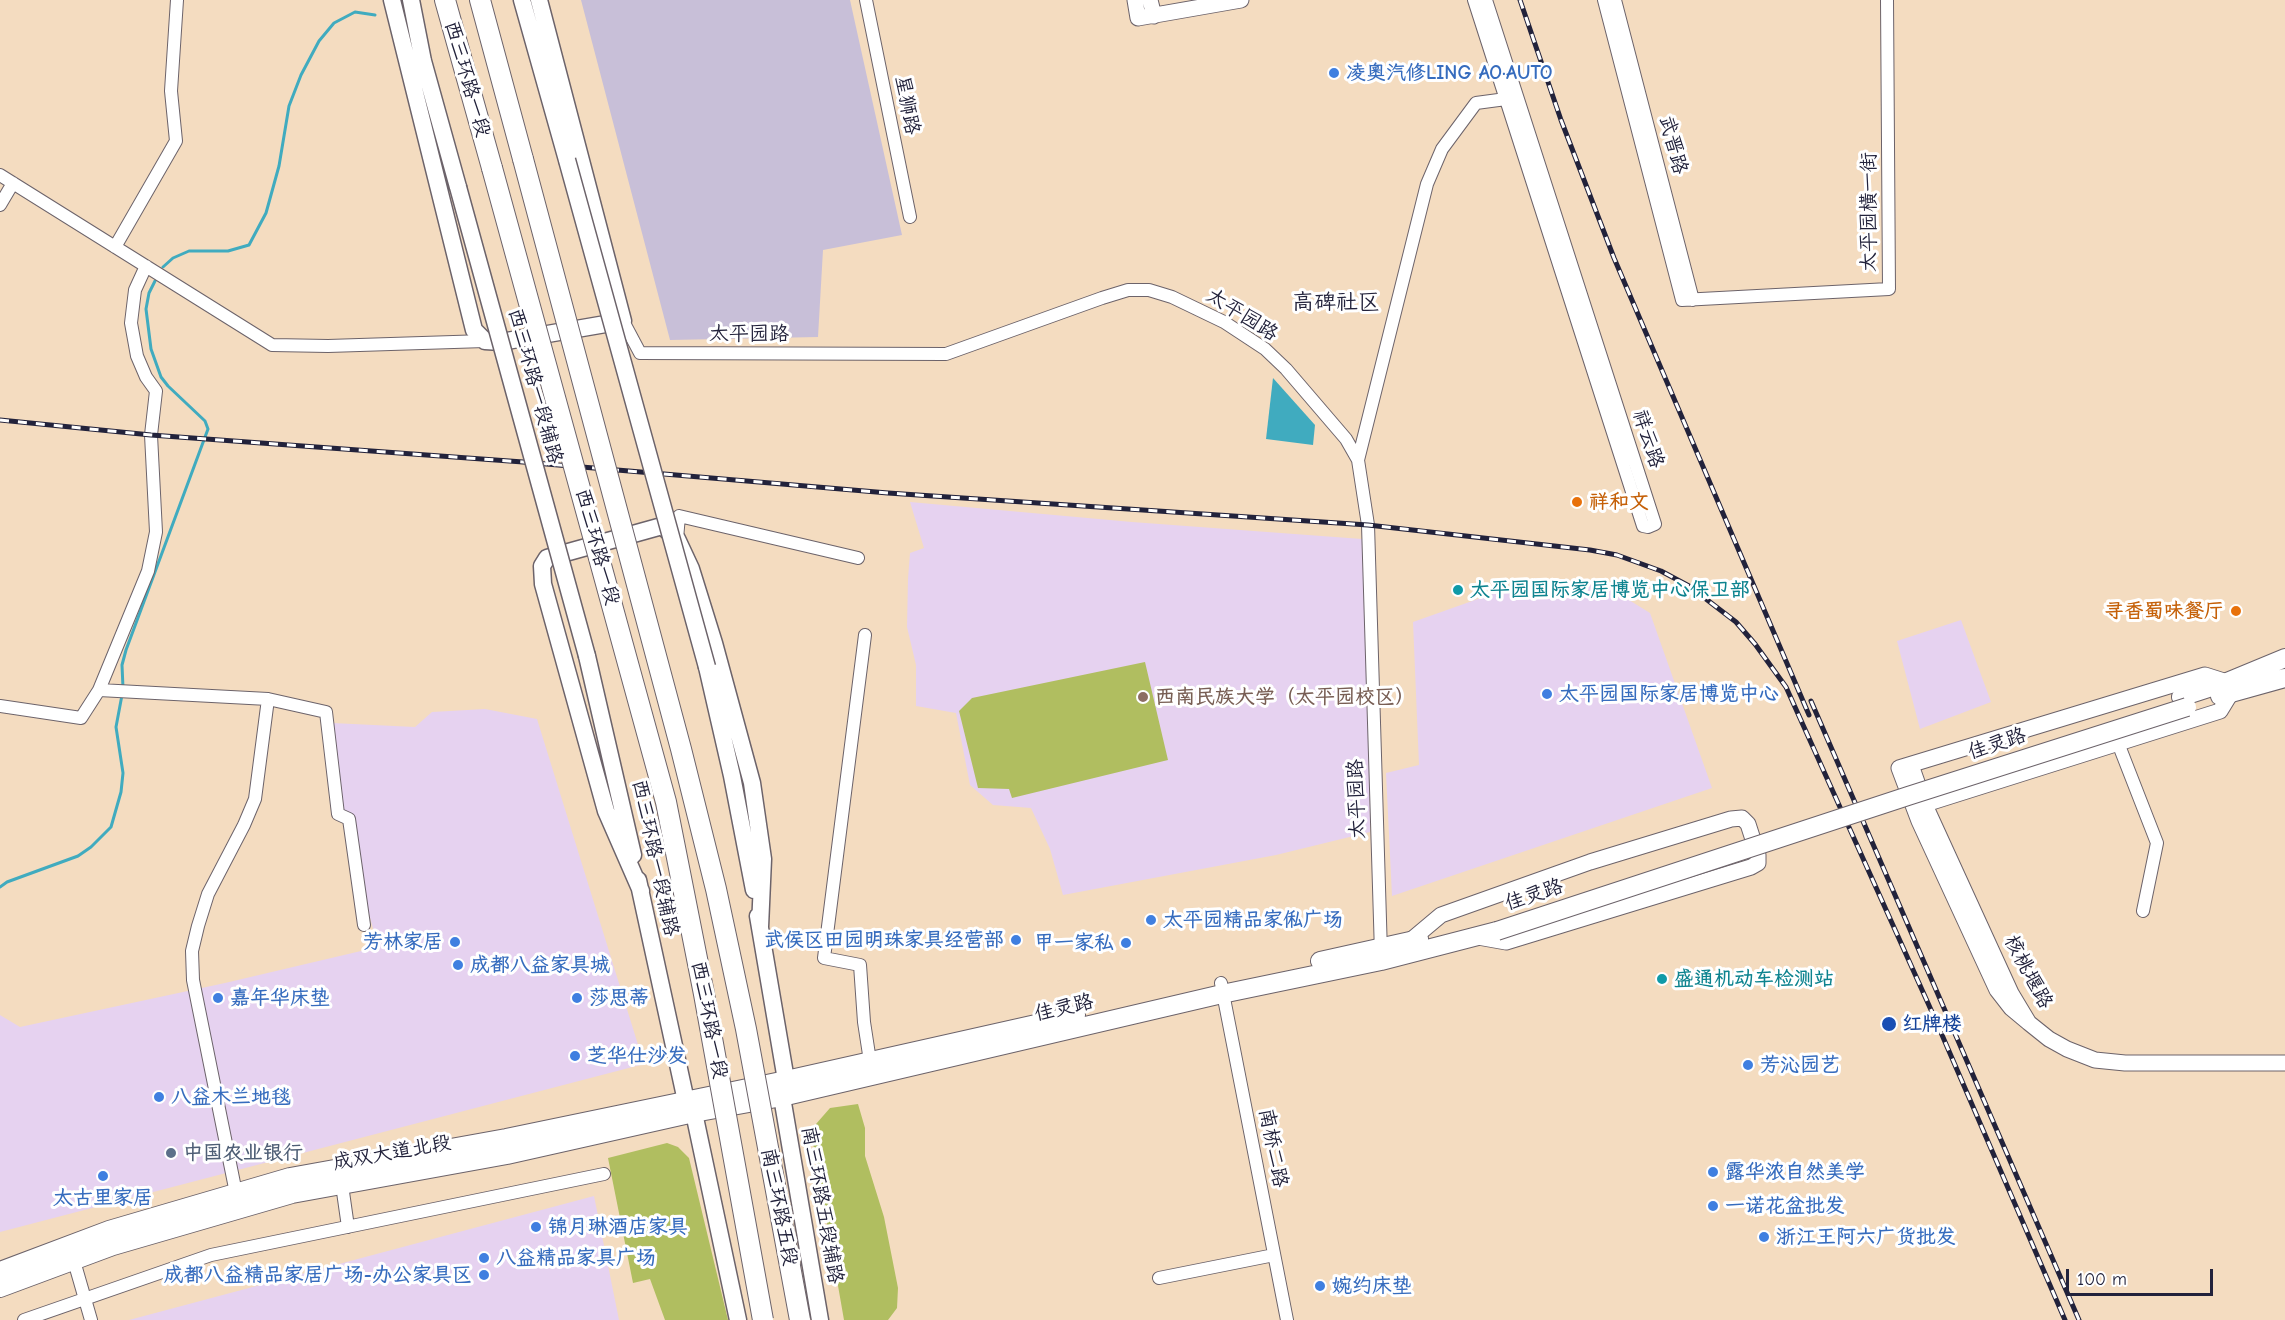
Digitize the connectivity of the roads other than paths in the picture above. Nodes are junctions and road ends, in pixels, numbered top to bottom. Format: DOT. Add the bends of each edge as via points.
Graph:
graph roads {
  1 [pos="177,0"];
  2 [pos="392,0"];
  3 [pos="411,0"];
  4 [pos="445,0"];
  5 [pos="480,0"];
  6 [pos="522,0"];
  7 [pos="539,0"];
  8 [pos="866,0"];
  9 [pos="1135,0"];
  10 [pos="1150,0"];
  11 [pos="1241,0"];
  12 [pos="1474,0"];
  13 [pos="1486,0"];
  14 [pos="1604,0"];
  15 [pos="1615,0"];
  16 [pos="1887,0"];
  17 [pos="1146,17"];
  18 [pos="1506,99"];
  19 [pos="0,175"];
  20 [pos="12,183"];
  21 [pos="0,205"];
  22 [pos="910,217"];
  23 [pos="115,247"];
  24 [pos="146,266"];
  25 [pos="1688,300"];
  26 [pos="623,321"];
  27 [pos="485,341"];
  28 [pos="1358,460"];
  29 [pos="677,538"];
  30 [pos="858,558"];
  31 [pos="865,635"];
  32 [pos="2285,658"];
  33 [pos="2285,678"];
  34 [pos="2229,687"];
  35 [pos="99,690"];
  36 [pos="268,699"];
  37 [pos="0,706"];
  38 [pos="2118,743"];
  39 [pos="1919,806"];
  40 [pos="641,891"];
  41 [pos="2143,911"];
  42 [pos="364,926"];
  43 [pos="1495,926"];
  44 [pos="760,927"];
  45 [pos="1478,937"];
  46 [pos="1410,941"];
  47 [pos="1381,954"];
  48 [pos="1222,988"];
  49 [pos="870,1061"];
  50 [pos="2285,1064"];
  51 [pos="784,1088"];
  52 [pos="758,1094"];
  53 [pos="724,1101"];
  54 [pos="690,1107"];
  55 [pos="604,1174"];
  56 [pos="342,1185"];
  57 [pos="238,1200"];
  58 [pos="348,1227"];
  59 [pos="1274,1255"];
  60 [pos="74,1261"];
  61 [pos="0,1271"];
  62 [pos="1160,1278"];
  63 [pos="0,1288"];
  64 [pos="84,1301"];
  65 [pos="24,1320"];
  66 [pos="91,1320"];
  67 [pos="738,1320"];
  68 [pos="763,1320"];
  69 [pos="800,1320"];
  70 [pos="820,1320"];
  71 [pos="1287,1320"];
  1 -- 23 [label="street" via="171,90 176,141"];
  2 -- 27 [label="main road" via="474,330"];
  3 -- 40 [label="main road, 西三环路一段辅路, bridge" via="423,61 587,656"];
  4 -- 53 [label="highway, 西三环路一段, bridge" via="666,802"];
  5 -- 52 [label="highway, 西三环路一段, bridge" via="681,749 716,890"];
  6 -- 44 [label="main road, bridge" via="707,667"];
  7 -- 26 [label="main road"];
  8 -- 22 [label="street, 星狮路"];
  9 -- 17 [label="street"];
  10 -- 17 [label="street"];
  11 -- 17 [label="street"];
  12 -- 18 [label="street, 祥云路"];
  13 -- 18 [label="street, 祥云路" via="1655,524 1648,527 1643,526"];
  14 -- 25 [label="street, 武晋路"];
  15 -- 25 [label="street, 武晋路"];
  16 -- 25 [label="street, 太平园横一街" via="1889,289"];
  18 -- 28 [label="street" via="1476,103 1443,150 1427,184"];
  19 -- 20 [label="street"];
  20 -- 21 [label="street"];
  20 -- 23 [label="street"];
  23 -- 24 [label="street"];
  24 -- 27 [label="street" via="272,345"];
  24 -- 35 [label="street" via="135,290 131,322 137,356 156,391 151,435 156,532 148,571"];
  26 -- 27 [label="main road" via="501,342"];
  26 -- 28 [label="street, 太平园路" via="640,353 946,354 1102,298 1128,290 1149,290 1224,322 1265,349 1346,439"];
  28 -- 47 [label="street, 太平园路" via="1368,525"];
  29 -- 30 [label="street" via="679,516"];
  29 -- 40 [label="main road" via="662,526 547,558 542,566 543,584 606,811"];
  29 -- 44 [label="main road" via="714,643 752,783 763,859"];
  31 -- 49 [label="street" via="824,958 860,966"];
  32 -- 34 [label="main road, 佳灵路"];
  33 -- 34 [label="main road, 佳灵路"];
  34 -- 38 [label="street" via="2220,711"];
  34 -- 39 [label="street, 核桃堰路" via="2205,675 1899,768"];
  34 -- 43 [label="main road, 佳灵路, bridge" via="1908,796"];
  35 -- 36 [label="street"];
  35 -- 37 [label="street" via="81,718"];
  36 -- 42 [label="street" via="326,712 338,814 350,819"];
  36 -- 57 [label="street" via="255,799 208,894 192,951 193,980"];
  38 -- 39 [label="street"];
  38 -- 41 [label="street" via="2157,843"];
  39 -- 50 [label="street, 核桃堰路" via="2011,993 2029,1023 2049,1039 2095,1060 2136,1064"];
  40 -- 54 [label="main road, 西三环路一段辅路"];
  43 -- 45 [label="main road, 佳灵路"];
  43 -- 46 [label="main road, 佳灵路"];
  44 -- 51 [label="main road"];
  45 -- 46 [label="street" via="1506,942 1751,867 1758,863 1758,855 1748,824 1742,818 1731,819 1590,862 1441,915"];
  45 -- 47 [label="main road, 佳灵路"];
  46 -- 47 [label="main road, 佳灵路"];
  47 -- 48 [label="main road, 佳灵路"];
  48 -- 49 [label="main road, 佳灵路"];
  48 -- 51 [label="main road, 佳灵路"];
  48 -- 59 [label="street, 南桥二路"];
  49 -- 51 [label="main road, 佳灵路"];
  51 -- 54 [label="main road"];
  51 -- 70 [label="main road, 南三环路五段辅路"];
  52 -- 69 [label="highway, 南三环路五段, bridge"];
  53 -- 68 [label="highway, 南三环路五段, bridge"];
  54 -- 56 [label="main road, 成双大道北段" via="507,1155"];
  54 -- 57 [label="main road, 成双大道北段" via="290,1178"];
  54 -- 67 [label="main road"];
  55 -- 58 [label="street"];
  56 -- 57 [label="main road, 成双大道北段"];
  56 -- 58 [label="street"];
  57 -- 60 [label="main road, 成双大道北段"];
  57 -- 61 [label="main road, 成双大道北段" via="109,1230"];
  58 -- 64 [label="street" via="211,1256"];
  59 -- 62 [label="street"];
  59 -- 71 [label="street, 南桥二路"];
  60 -- 63 [label="main road, 成双大道北段"];
  60 -- 64 [label="street"];
  64 -- 65 [label="street"];
  64 -- 66 [label="street"];
}
